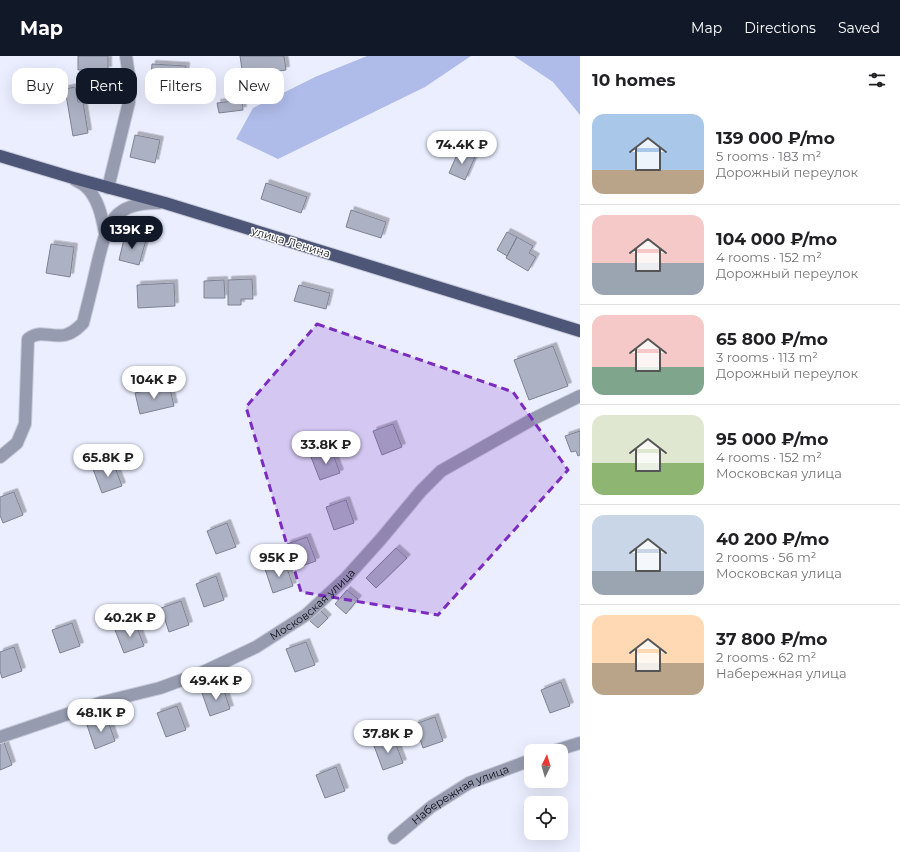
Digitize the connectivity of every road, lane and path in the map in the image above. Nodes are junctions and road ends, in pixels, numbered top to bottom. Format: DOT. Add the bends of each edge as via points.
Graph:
graph roads {
  1 [pos="126,56"];
  2 [pos="0,156"];
  3 [pos="70,177"];
  4 [pos="108,188"];
  5 [pos="165,204"];
  6 [pos="105,233"];
  7 [pos="580,332"];
  8 [pos="580,396"];
  9 [pos="0,456"];
  10 [pos="0,737"];
  11 [pos="580,743"];
  12 [pos="568,747"];
  13 [pos="524,763"];
  14 [pos="394,838"];
  1 -- 4 [label="street" via="130,83 129,102"];
  2 -- 3 [label="main road, улица Ленина"];
  3 -- 4 [label="main road, улица Ленина"];
  3 -- 6 [label="street" via="85,186 91,194"];
  4 -- 5 [label="main road, улица Ленина"];
  5 -- 6 [label="street" via="133,205 114,218"];
  5 -- 7 [label="main road, улица Ленина"];
  6 -- 9 [label="street" via="83,323 65,335 35,334 28,339 25,424 17,443"];
  8 -- 10 [label="street, Московская улица" via="533,419 441,472 421,491 345,579 306,615 256,647 201,673 160,688 103,702"];
  11 -- 12 [label="street"];
  13 -- 14 [label="street, Набережная улица" via="469,783 431,807"];
}
